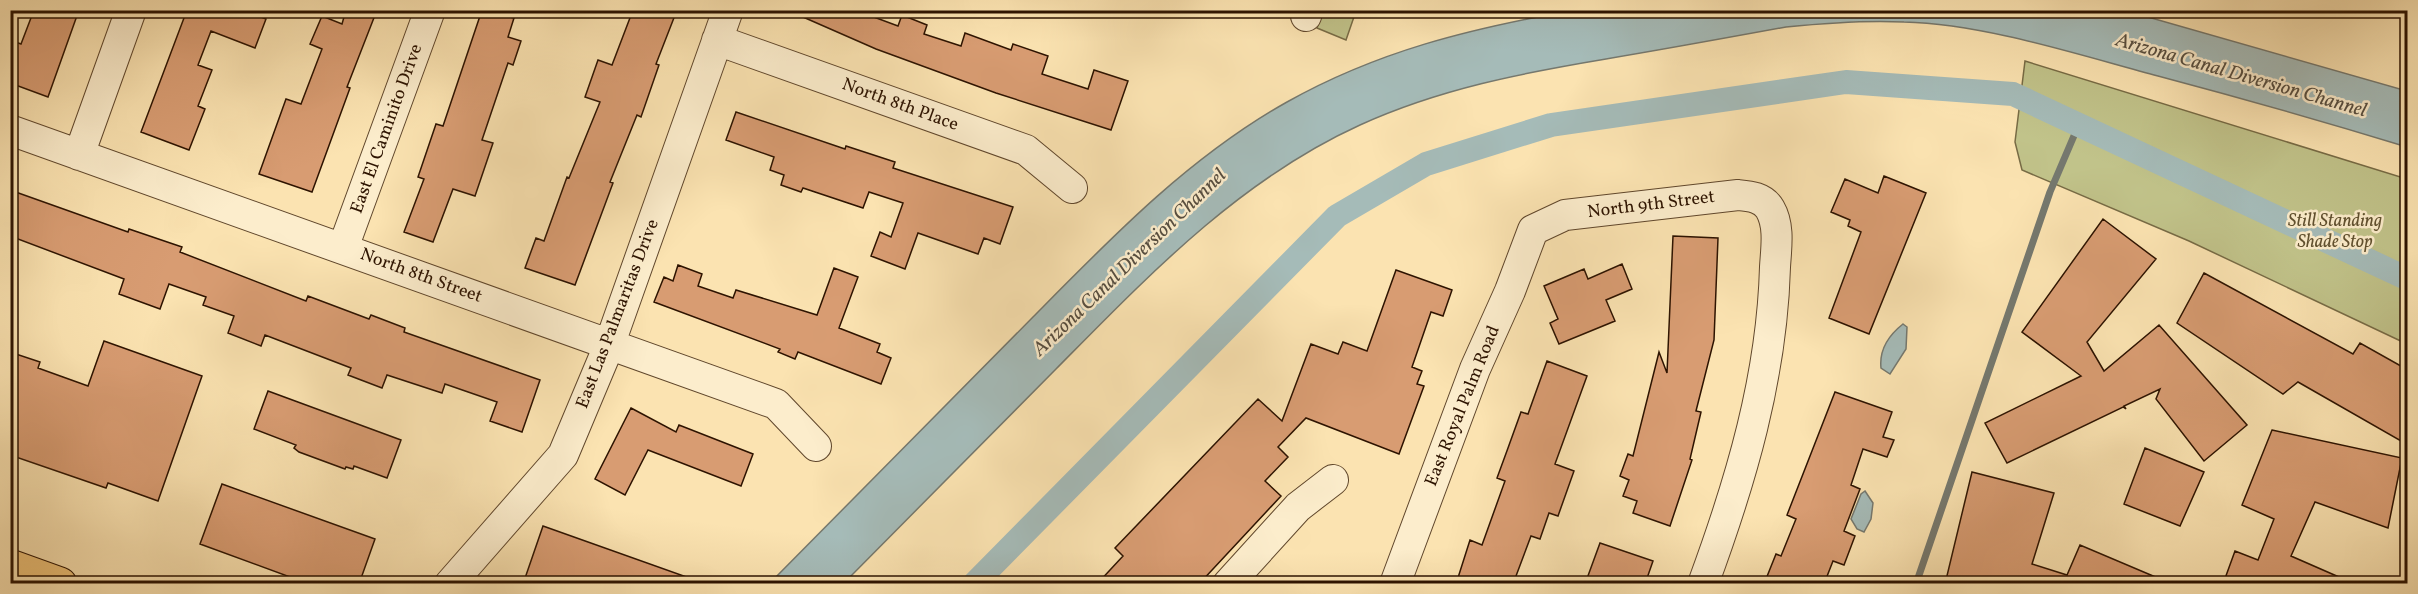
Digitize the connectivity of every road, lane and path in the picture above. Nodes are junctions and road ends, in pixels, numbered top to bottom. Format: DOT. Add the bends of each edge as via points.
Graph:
graph roads {
  1 [pos="131,10"];
  2 [pos="430,10"];
  3 [pos="728,10"];
  4 [pos="717,40"];
  5 [pos="10,130"];
  6 [pos="79,155"];
  7 [pos="1072,188"];
  8 [pos="1533,230"];
  9 [pos="343,248"];
  10 [pos="610,343"];
  11 [pos="816,446"];
  12 [pos="1333,480"];
  13 [pos="10,566"];
  14 [pos="60,584"];
  15 [pos="450,584"];
  16 [pos="1228,584"];
  17 [pos="1395,584"];
  18 [pos="1703,584"];
  1 -- 6 [label="street"];
  2 -- 9 [label="street, East El Caminito Drive"];
  3 -- 4 [label="street, East Las Palmaritas Drive"];
  4 -- 7 [label="street, North 8th Place" via="1026,150"];
  4 -- 10 [label="street, East Las Palmaritas Drive"];
  5 -- 6 [label="street, North 8th Street"];
  6 -- 9 [label="street, North 8th Street"];
  8 -- 17 [label="street, East Royal Palm Road" via="1475,369"];
  8 -- 18 [label="street, North 9th Street" via="1565,215 1738,195 1757,197 1769,207 1776,237 1775,290 1760,397 1739,483"];
  9 -- 10 [label="street, North 8th Street"];
  10 -- 11 [label="street, North 8th Street" via="776,404"];
  10 -- 15 [label="street, East Las Palmaritas Drive" via="563,454"];
  12 -- 16 [label="street" via="1298,507"];
  13 -- 14 [label="main road"];
}
